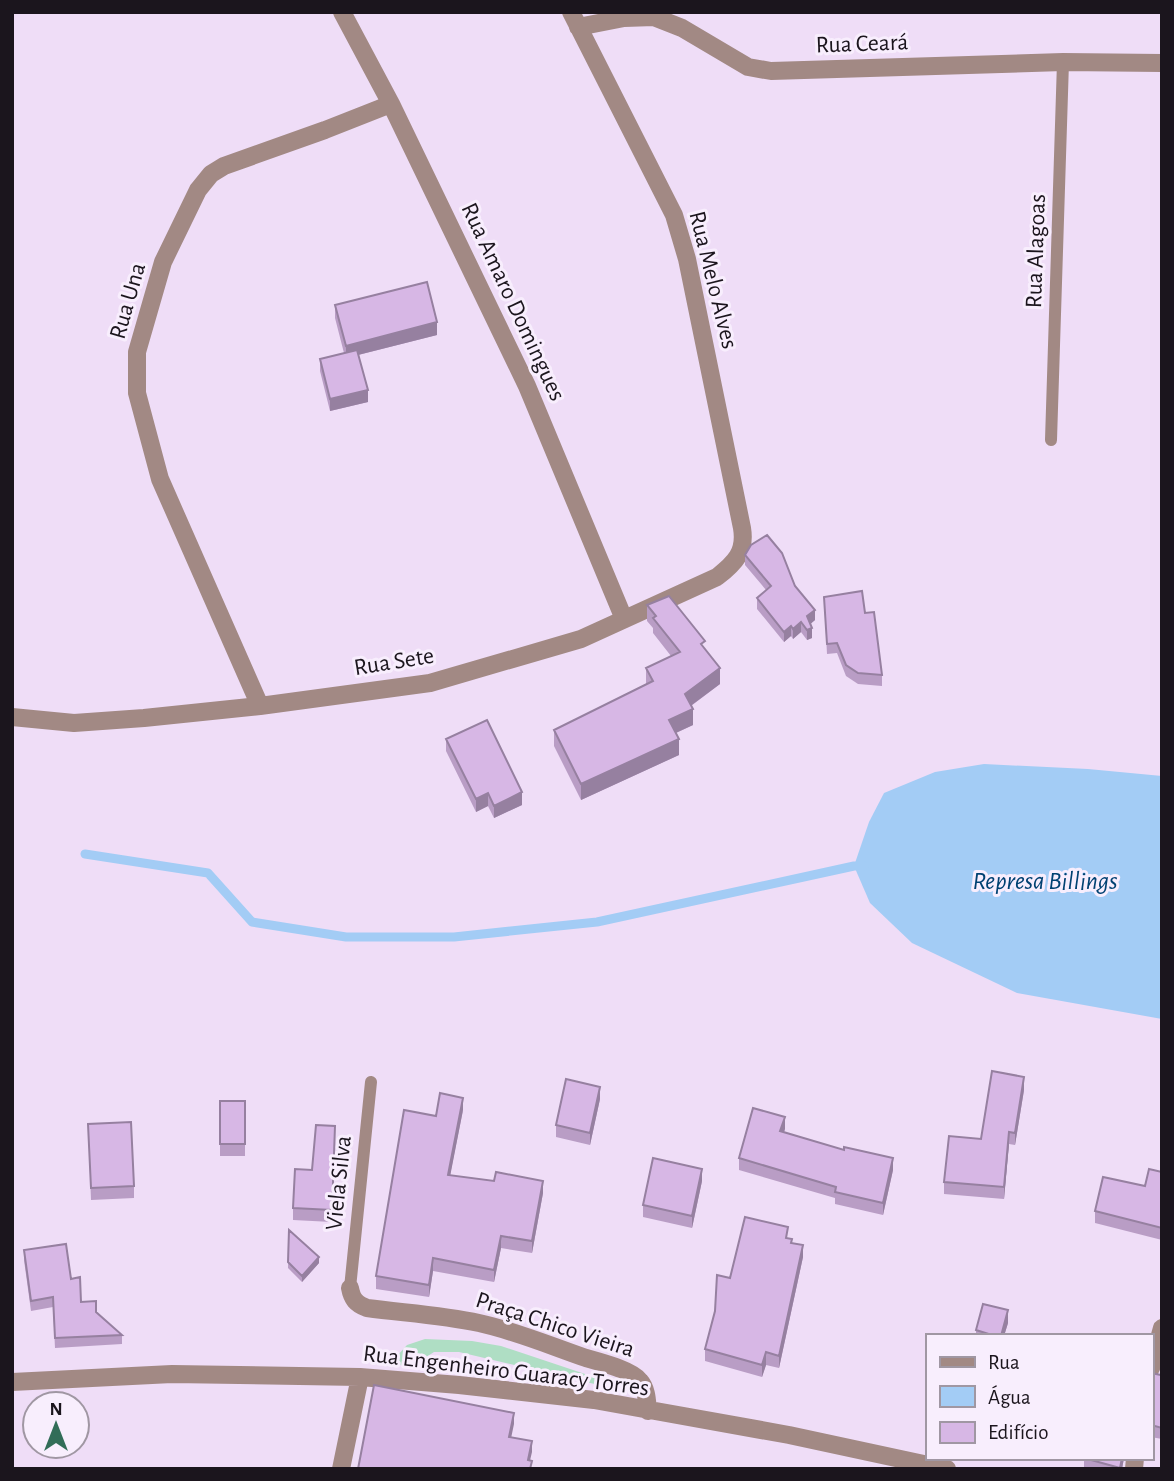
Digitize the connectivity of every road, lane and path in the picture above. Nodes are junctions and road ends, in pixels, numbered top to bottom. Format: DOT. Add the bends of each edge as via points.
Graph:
graph roads {
  1 [pos="342,12"];
  2 [pos="575,20"];
  3 [pos="1063,62"];
  4 [pos="1162,63"];
  5 [pos="391,104"];
  6 [pos="1051,440"];
  7 [pos="744,538"];
  8 [pos="624,620"];
  9 [pos="260,706"];
  10 [pos="12,717"];
  11 [pos="371,1082"];
  12 [pos="350,1288"];
  13 [pos="1162,1328"];
  14 [pos="1153,1361"];
  15 [pos="360,1377"];
  16 [pos="12,1382"];
  17 [pos="648,1411"];
  18 [pos="341,1469"];
  19 [pos="947,1469"];
  1 -- 5 [label="street, Rua Amaro Domingues"];
  2 -- 3 [label="street, Rua Ceará" via="654,17 748,67 771,71"];
  2 -- 7 [label="street, Rua Melo Alves" via="674,215"];
  3 -- 4 [label="street, Rua Ceará"];
  3 -- 6 [label="lane, Rua Alagoas"];
  5 -- 8 [label="street, Rua Amaro Domingues" via="527,386"];
  5 -- 9 [label="street, Rua Una" via="211,174 198,190 163,262 137,352 137,393 159,479"];
  7 -- 8 [label="street, Rua Sete" via="736,562 717,577"];
  8 -- 9 [label="street, Rua Sete" via="581,639 430,683"];
  9 -- 10 [label="street, Rua Sete" via="74,723"];
  11 -- 12 [label="lane, Viela Silva"];
  12 -- 17 [label="street, Praça Chico Vieira" via="352,1298 367,1308 481,1323 632,1375 646,1391"];
  13 -- 14 [label="street"];
  15 -- 16 [label="street, Rua Engenheiro Guaracy Torres" via="172,1374"];
  15 -- 17 [label="street, Rua Engenheiro Guaracy Torres" via="459,1385"];
  15 -- 18 [label="street"];
  17 -- 19 [label="street, Rua Engenheiro Guaracy Torres"];
}
